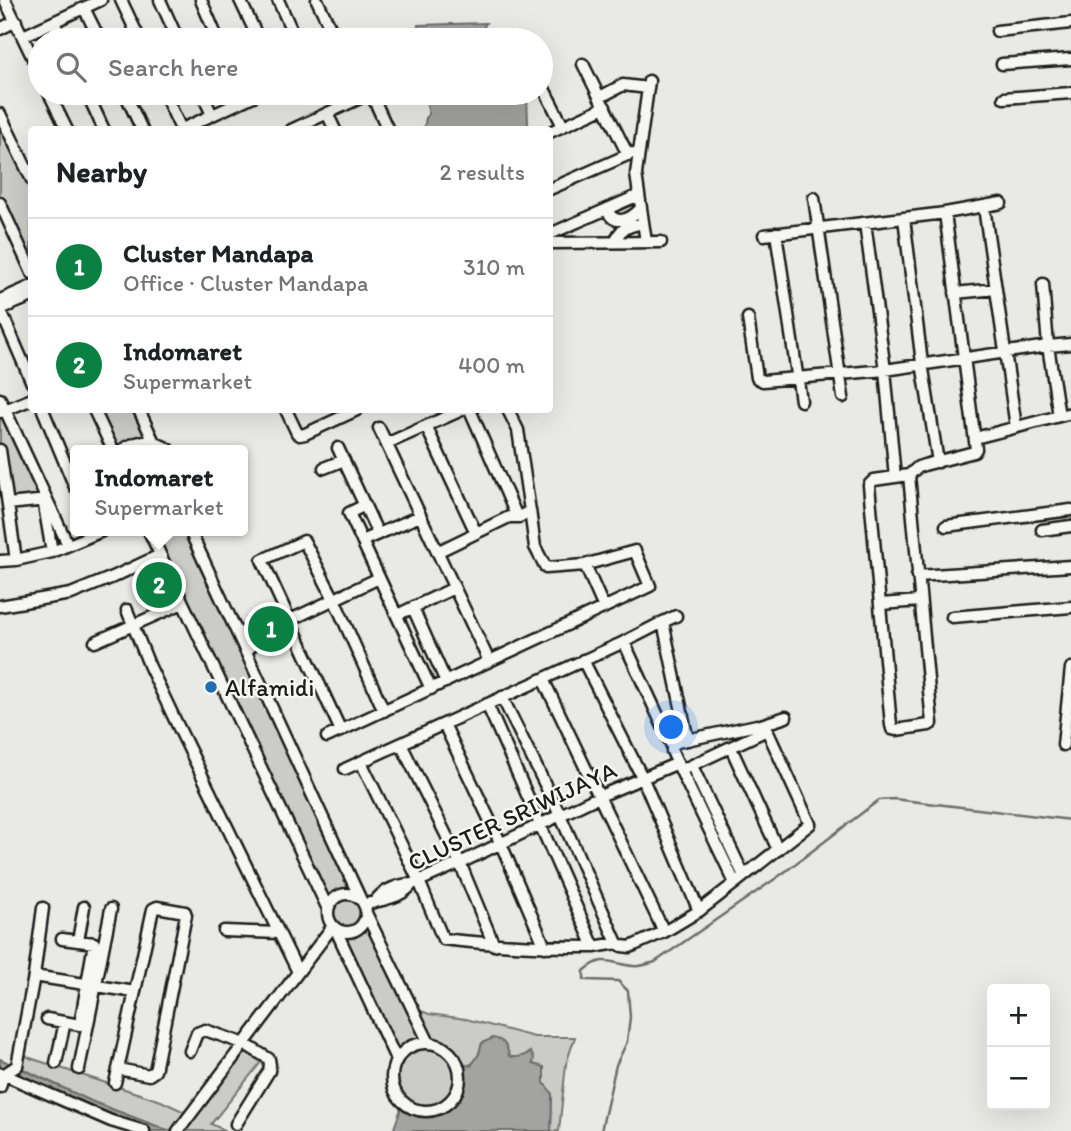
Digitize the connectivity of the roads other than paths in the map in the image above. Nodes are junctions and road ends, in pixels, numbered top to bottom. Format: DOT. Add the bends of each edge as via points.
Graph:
graph roads {
  1 [pos="5,0"];
  2 [pos="101,0"];
  3 [pos="121,0"];
  4 [pos="160,0"];
  5 [pos="201,0"];
  6 [pos="240,0"];
  7 [pos="278,0"];
  8 [pos="317,0"];
  9 [pos="85,8"];
  10 [pos="13,17"];
  11 [pos="0,18"];
  12 [pos="54,22"];
  13 [pos="1071,23"];
  14 [pos="41,28"];
  15 [pos="57,28"];
  16 [pos="94,28"];
  17 [pos="134,28"];
  18 [pos="173,28"];
  19 [pos="213,28"];
  20 [pos="253,28"];
  21 [pos="291,28"];
  22 [pos="330,28"];
  23 [pos="0,29"];
  24 [pos="997,31"];
  25 [pos="28,34"];
  26 [pos="23,36"];
  27 [pos="28,47"];
  28 [pos="1071,59"];
  29 [pos="583,64"];
  30 [pos="1002,64"];
  31 [pos="1071,93"];
  32 [pos="1004,98"];
  33 [pos="602,102"];
  34 [pos="55,105"];
  35 [pos="93,105"];
  36 [pos="131,105"];
  37 [pos="169,105"];
  38 [pos="207,105"];
  39 [pos="228,105"];
  40 [pos="345,105"];
  41 [pos="377,105"];
  42 [pos="552,105"];
  43 [pos="327,113"];
  44 [pos="0,114"];
  45 [pos="212,115"];
  46 [pos="64,126"];
  47 [pos="102,126"];
  48 [pos="140,126"];
  49 [pos="179,126"];
  50 [pos="187,126"];
  51 [pos="299,126"];
  52 [pos="333,126"];
  53 [pos="386,126"];
  54 [pos="563,126"];
  55 [pos="553,131"];
  56 [pos="639,151"];
  57 [pos="628,155"];
  58 [pos="28,172"];
  59 [pos="553,188"];
  60 [pos="639,195"];
  61 [pos="814,198"];
  62 [pos="0,203"];
  63 [pos="1001,203"];
  64 [pos="984,207"];
  65 [pos="641,208"];
  66 [pos="607,209"];
  67 [pos="945,213"];
  68 [pos="904,218"];
  69 [pos="864,222"];
  70 [pos="643,223"];
  71 [pos="567,227"];
  72 [pos="818,227"];
  73 [pos="553,233"];
  74 [pos="776,233"];
  75 [pos="764,235"];
  76 [pos="571,242"];
  77 [pos="615,242"];
  78 [pos="646,242"];
  79 [pos="661,242"];
  80 [pos="553,243"];
  81 [pos="28,263"];
  82 [pos="1043,284"];
  83 [pos="28,288"];
  84 [pos="996,289"];
  85 [pos="955,293"];
  86 [pos="28,298"];
  87 [pos="0,300"];
  88 [pos="0,309"];
  89 [pos="748,318"];
  90 [pos="3,324"];
  91 [pos="1071,345"];
  92 [pos="1048,346"];
  93 [pos="1006,352"];
  94 [pos="964,358"];
  95 [pos="922,363"];
  96 [pos="885,370"];
  97 [pos="839,374"];
  98 [pos="28,375"];
  99 [pos="798,378"];
  100 [pos="843,397"];
  101 [pos="0,399"];
  102 [pos="802,401"];
  103 [pos="28,402"];
  104 [pos="3,411"];
  105 [pos="44,413"];
  106 [pos="95,413"];
  107 [pos="140,413"];
  108 [pos="287,413"];
  109 [pos="343,413"];
  110 [pos="455,413"];
  111 [pos="471,413"];
  112 [pos="510,413"];
  113 [pos="1071,414"];
  114 [pos="1059,416"];
  115 [pos="426,426"];
  116 [pos="1016,427"];
  117 [pos="379,428"];
  118 [pos="975,438"];
  119 [pos="154,442"];
  120 [pos="386,444"];
  121 [pos="111,445"];
  122 [pos="130,445"];
  123 [pos="160,445"];
  124 [pos="338,449"];
  125 [pos="0,450"];
  126 [pos="344,460"];
  127 [pos="939,462"];
  128 [pos="324,468"];
  129 [pos="70,475"];
  130 [pos="909,475"];
  131 [pos="895,477"];
  132 [pos="45,500"];
  133 [pos="8,504"];
  134 [pos="365,505"];
  135 [pos="530,510"];
  136 [pos="1071,510"];
  137 [pos="420,516"];
  138 [pos="517,517"];
  139 [pos="946,526"];
  140 [pos="1071,526"];
  141 [pos="1042,530"];
  142 [pos="476,533"];
  143 [pos="378,534"];
  144 [pos="88,536"];
  145 [pos="151,536"];
  146 [pos="192,536"];
  147 [pos="362,541"];
  148 [pos="68,545"];
  149 [pos="52,552"];
  150 [pos="437,552"];
  151 [pos="160,555"];
  152 [pos="16,559"];
  153 [pos="0,561"];
  154 [pos="584,565"];
  155 [pos="1071,566"];
  156 [pos="918,576"];
  157 [pos="379,578"];
  158 [pos="454,588"];
  159 [pos="334,599"];
  160 [pos="920,601"];
  161 [pos="183,603"];
  162 [pos="881,604"];
  163 [pos="0,606"];
  164 [pos="1071,607"];
  165 [pos="413,608"];
  166 [pos="604,608"];
  167 [pos="127,610"];
  168 [pos="397,615"];
  169 [pos="676,616"];
  170 [pos="951,617"];
  171 [pos="288,621"];
  172 [pos="663,622"];
  173 [pos="133,625"];
  174 [pos="237,633"];
  175 [pos="254,637"];
  176 [pos="95,642"];
  177 [pos="624,642"];
  178 [pos="246,652"];
  179 [pos="583,660"];
  180 [pos="489,662"];
  181 [pos="1071,668"];
  182 [pos="543,679"];
  183 [pos="446,682"];
  184 [pos="431,689"];
  185 [pos="502,697"];
  186 [pos="487,704"];
  187 [pos="384,711"];
  188 [pos="786,717"];
  189 [pos="444,724"];
  190 [pos="764,728"];
  191 [pos="341,731"];
  192 [pos="327,737"];
  193 [pos="688,740"];
  194 [pos="401,744"];
  195 [pos="1063,745"];
  196 [pos="672,746"];
  197 [pos="731,748"];
  198 [pos="361,762"];
  199 [pos="692,766"];
  200 [pos="680,767"];
  201 [pos="345,769"];
  202 [pos="643,779"];
  203 [pos="600,796"];
  204 [pos="560,815"];
  205 [pos="541,825"];
  206 [pos="501,844"];
  207 [pos="778,850"];
  208 [pos="460,863"];
  209 [pos="744,876"];
  210 [pos="416,883"];
  211 [pos="735,883"];
  212 [pos="363,905"];
  213 [pos="84,907"];
  214 [pos="43,908"];
  215 [pos="111,909"];
  216 [pos="328,909"];
  217 [pos="699,911"];
  218 [pos="334,927"];
  219 [pos="223,931"];
  220 [pos="664,932"];
  221 [pos="278,933"];
  222 [pos="62,939"];
  223 [pos="78,941"];
  224 [pos="617,943"];
  225 [pos="494,945"];
  226 [pos="545,947"];
  227 [pos="594,947"];
  228 [pos="298,972"];
  229 [pos="34,976"];
  230 [pos="91,985"];
  231 [pos="135,992"];
  232 [pos="47,1019"];
  233 [pos="65,1022"];
  234 [pos="429,1043"];
  235 [pos="245,1044"];
  236 [pos="190,1051"];
  237 [pos="396,1059"];
  238 [pos="56,1063"];
  239 [pos="79,1069"];
  240 [pos="118,1069"];
  241 [pos="2,1074"];
  242 [pos="115,1083"];
  243 [pos="0,1087"];
  244 [pos="236,1124"];
  245 [pos="144,1131"];
  246 [pos="178,1131"];
  1 -- 10 [label="street"];
  2 -- 9 [label="street"];
  3 -- 17 [label="street"];
  4 -- 18 [label="street"];
  5 -- 19 [label="street"];
  6 -- 20 [label="street"];
  7 -- 21 [label="street"];
  8 -- 22 [label="street"];
  9 -- 12 [label="street"];
  9 -- 16 [label="street"];
  10 -- 11 [label="street"];
  10 -- 23 [label="street"];
  10 -- 26 [label="street"];
  12 -- 14 [label="street"];
  12 -- 15 [label="street"];
  13 -- 24 [label="street"];
  25 -- 26 [label="street"];
  26 -- 27 [label="street"];
  28 -- 30 [label="street"];
  29 -- 33 [label="street"];
  31 -- 32 [label="street"];
  33 -- 54 [label="street"];
  33 -- 56 [label="street" via="623,85 648,85"];
  33 -- 57 [label="street"];
  34 -- 46 [label="street"];
  35 -- 47 [label="street"];
  36 -- 48 [label="street"];
  37 -- 49 [label="street"];
  38 -- 45 [label="street"];
  39 -- 45 [label="street"];
  40 -- 43 [label="street"];
  41 -- 53 [label="street"];
  42 -- 54 [label="street"];
  43 -- 51 [label="street"];
  43 -- 52 [label="street"];
  44 -- 58 [label="street"];
  45 -- 50 [label="street"];
  54 -- 55 [label="street"];
  56 -- 57 [label="street"];
  56 -- 60 [label="street"];
  57 -- 59 [label="street"];
  60 -- 65 [label="street"];
  60 -- 66 [label="street"];
  61 -- 72 [label="street"];
  62 -- 81 [label="street"];
  63 -- 64 [label="street"];
  64 -- 67 [label="street"];
  64 -- 84 [label="street"];
  65 -- 66 [label="street" via="621,221"];
  65 -- 70 [label="street"];
  66 -- 71 [label="street"];
  67 -- 68 [label="street"];
  67 -- 85 [label="street"];
  68 -- 69 [label="street"];
  68 -- 95 [label="street"];
  69 -- 72 [label="street"];
  69 -- 96 [label="street"];
  70 -- 77 [label="street" via="622,230"];
  70 -- 78 [label="street"];
  71 -- 73 [label="street"];
  71 -- 76 [label="street"];
  72 -- 74 [label="street"];
  72 -- 97 [label="street"];
  74 -- 75 [label="street"];
  74 -- 99 [label="street"];
  76 -- 77 [label="street"];
  76 -- 80 [label="street"];
  77 -- 78 [label="street"];
  78 -- 79 [label="street"];
  82 -- 92 [label="street"];
  83 -- 87 [label="street"];
  84 -- 85 [label="street"];
  84 -- 93 [label="street"];
  85 -- 94 [label="street"];
  86 -- 88 [label="street"];
  88 -- 90 [label="street"];
  89 -- 99 [label="street" via="758,379"];
  90 -- 98 [label="street"];
  91 -- 92 [label="street"];
  92 -- 93 [label="street"];
  92 -- 114 [label="street"];
  93 -- 94 [label="street"];
  93 -- 116 [label="street"];
  94 -- 95 [label="street"];
  94 -- 118 [label="street"];
  95 -- 96 [label="street"];
  95 -- 127 [label="street"];
  96 -- 97 [label="street"];
  96 -- 131 [label="street"];
  97 -- 99 [label="street"];
  97 -- 100 [label="street"];
  99 -- 102 [label="street"];
  101 -- 104 [label="street"];
  103 -- 104 [label="street"];
  104 -- 132 [label="street"];
  105 -- 129 [label="street"];
  106 -- 121 [label="street"];
  107 -- 119 [label="street"];
  108 -- 109 [label="street" via="300,435"];
  110 -- 115 [label="street"];
  111 -- 138 [label="street"];
  112 -- 135 [label="street" via="518,430"];
  113 -- 114 [label="street"];
  114 -- 116 [label="street"];
  115 -- 120 [label="street"];
  115 -- 142 [label="street"];
  116 -- 118 [label="street"];
  117 -- 120 [label="street"];
  118 -- 127 [label="street" via="975,451"];
  119 -- 122 [label="street"];
  119 -- 123 [label="street"];
  120 -- 137 [label="street"];
  124 -- 126 [label="street"];
  125 -- 133 [label="street"];
  126 -- 128 [label="street"];
  126 -- 134 [label="street"];
  127 -- 130 [label="street" via="918,467"];
  130 -- 131 [label="street"];
  130 -- 156 [label="street"];
  131 -- 162 [label="street" via="869,485"];
  132 -- 133 [label="street"];
  132 -- 148 [label="street"];
  132 -- 149 [label="street"];
  133 -- 152 [label="street"];
  134 -- 143 [label="street"];
  134 -- 147 [label="street" via="349,513"];
  135 -- 138 [label="street"];
  135 -- 154 [label="street" via="536,547 546,568"];
  136 -- 139 [label="street"];
  137 -- 143 [label="street"];
  137 -- 150 [label="street"];
  138 -- 142 [label="street"];
  140 -- 141 [label="street"];
  142 -- 150 [label="street"];
  143 -- 147 [label="street"];
  144 -- 148 [label="street"];
  145 -- 151 [label="street"];
  146 -- 174 [label="street"];
  147 -- 157 [label="street"];
  148 -- 149 [label="street"];
  149 -- 152 [label="street"];
  150 -- 158 [label="street"];
  151 -- 161 [label="street"];
  151 -- 163 [label="street" via="71,594"];
  152 -- 153 [label="street"];
  154 -- 166 [label="street"];
  154 -- 166 [label="street" via="635,551 650,586"];
  155 -- 156 [label="street"];
  156 -- 160 [label="street"];
  157 -- 159 [label="street"];
  157 -- 168 [label="street"];
  158 -- 165 [label="street"];
  158 -- 180 [label="street"];
  159 -- 171 [label="street"];
  159 -- 171 [label="street" via="304,541 260,561"];
  159 -- 187 [label="street"];
  160 -- 162 [label="street"];
  160 -- 162 [label="street" via="932,723 896,730 891,725"];
  161 -- 173 [label="street"];
  161 -- 216 [label="street"];
  164 -- 170 [label="street"];
  165 -- 168 [label="street"];
  165 -- 183 [label="street"];
  166 -- 180 [label="street"];
  167 -- 173 [label="street"];
  168 -- 184 [label="street"];
  169 -- 172 [label="street"];
  171 -- 175 [label="street" via="277,621"];
  171 -- 191 [label="street"];
  172 -- 177 [label="street"];
  172 -- 193 [label="street"];
  173 -- 176 [label="street"];
  173 -- 221 [label="street"];
  174 -- 175 [label="street"];
  174 -- 178 [label="street"];
  175 -- 178 [label="street"];
  177 -- 179 [label="street"];
  177 -- 196 [label="street"];
  178 -- 212 [label="street"];
  179 -- 182 [label="street"];
  179 -- 202 [label="street"];
  180 -- 183 [label="street"];
  181 -- 195 [label="street"];
  182 -- 185 [label="street"];
  182 -- 203 [label="street"];
  183 -- 184 [label="street"];
  184 -- 187 [label="street"];
  185 -- 186 [label="street"];
  185 -- 204 [label="street"];
  186 -- 189 [label="street"];
  186 -- 205 [label="street"];
  187 -- 191 [label="street"];
  188 -- 190 [label="street"];
  189 -- 194 [label="street"];
  189 -- 206 [label="street"];
  190 -- 193 [label="street" via="753,726"];
  190 -- 197 [label="street, CLUSTER SRIWIJAYA"];
  190 -- 207 [label="street" via="810,824"];
  191 -- 192 [label="street"];
  193 -- 196 [label="street"];
  194 -- 198 [label="street"];
  194 -- 208 [label="street"];
  196 -- 200 [label="street"];
  197 -- 199 [label="street, CLUSTER SRIWIJAYA"];
  197 -- 207 [label="street"];
  198 -- 201 [label="street"];
  198 -- 210 [label="street"];
  199 -- 200 [label="street, CLUSTER SRIWIJAYA"];
  199 -- 209 [label="street"];
  200 -- 202 [label="street, CLUSTER SRIWIJAYA"];
  200 -- 211 [label="street"];
  202 -- 203 [label="street, CLUSTER SRIWIJAYA"];
  202 -- 217 [label="street"];
  203 -- 204 [label="street, CLUSTER SRIWIJAYA"];
  203 -- 220 [label="street"];
  204 -- 205 [label="street, CLUSTER SRIWIJAYA"];
  204 -- 224 [label="street"];
  205 -- 206 [label="street, CLUSTER SRIWIJAYA"];
  205 -- 227 [label="street"];
  206 -- 208 [label="street, CLUSTER SRIWIJAYA"];
  206 -- 226 [label="street"];
  207 -- 209 [label="street"];
  208 -- 210 [label="street, CLUSTER SRIWIJAYA"];
  208 -- 225 [label="street"];
  209 -- 211 [label="street"];
  210 -- 212 [label="street, CLUSTER SRIWIJAYA" via="383,901"];
  210 -- 225 [label="street" via="443,939"];
  211 -- 217 [label="street"];
  212 -- 216 [label="street" via="353,894 342,894"];
  212 -- 218 [label="street" via="364,922 358,929 349,932"];
  212 -- 234 [label="street"];
  213 -- 223 [label="street"];
  214 -- 229 [label="street"];
  215 -- 230 [label="street"];
  216 -- 218 [label="street"];
  217 -- 220 [label="street"];
  218 -- 228 [label="street"];
  218 -- 237 [label="street"];
  219 -- 221 [label="street"];
  220 -- 224 [label="street" via="630,947"];
  221 -- 228 [label="street"];
  222 -- 223 [label="street"];
  223 -- 230 [label="street" via="94,943"];
  224 -- 227 [label="street"];
  225 -- 226 [label="street"];
  226 -- 227 [label="street"];
  228 -- 235 [label="street"];
  229 -- 230 [label="street"];
  229 -- 241 [label="street" via="17,1066"];
  230 -- 231 [label="street"];
  230 -- 233 [label="street" via="80,1025"];
  230 -- 239 [label="street"];
  231 -- 240 [label="street"];
  231 -- 240 [label="street" via="153,909 185,912 155,1071 149,1075"];
  232 -- 233 [label="street"];
  233 -- 238 [label="street"];
  234 -- 237 [label="street" via="409,1047"];
  234 -- 237 [label="street" via="449,1052 459,1069 456,1093 439,1109 415,1110 398,1098 391,1079"];
  235 -- 236 [label="street" via="202,1030"];
  235 -- 244 [label="street" via="268,1058 270,1068"];
  235 -- 246 [label="street"];
  240 -- 242 [label="street"];
  241 -- 243 [label="street"];
  241 -- 245 [label="street"];
}
